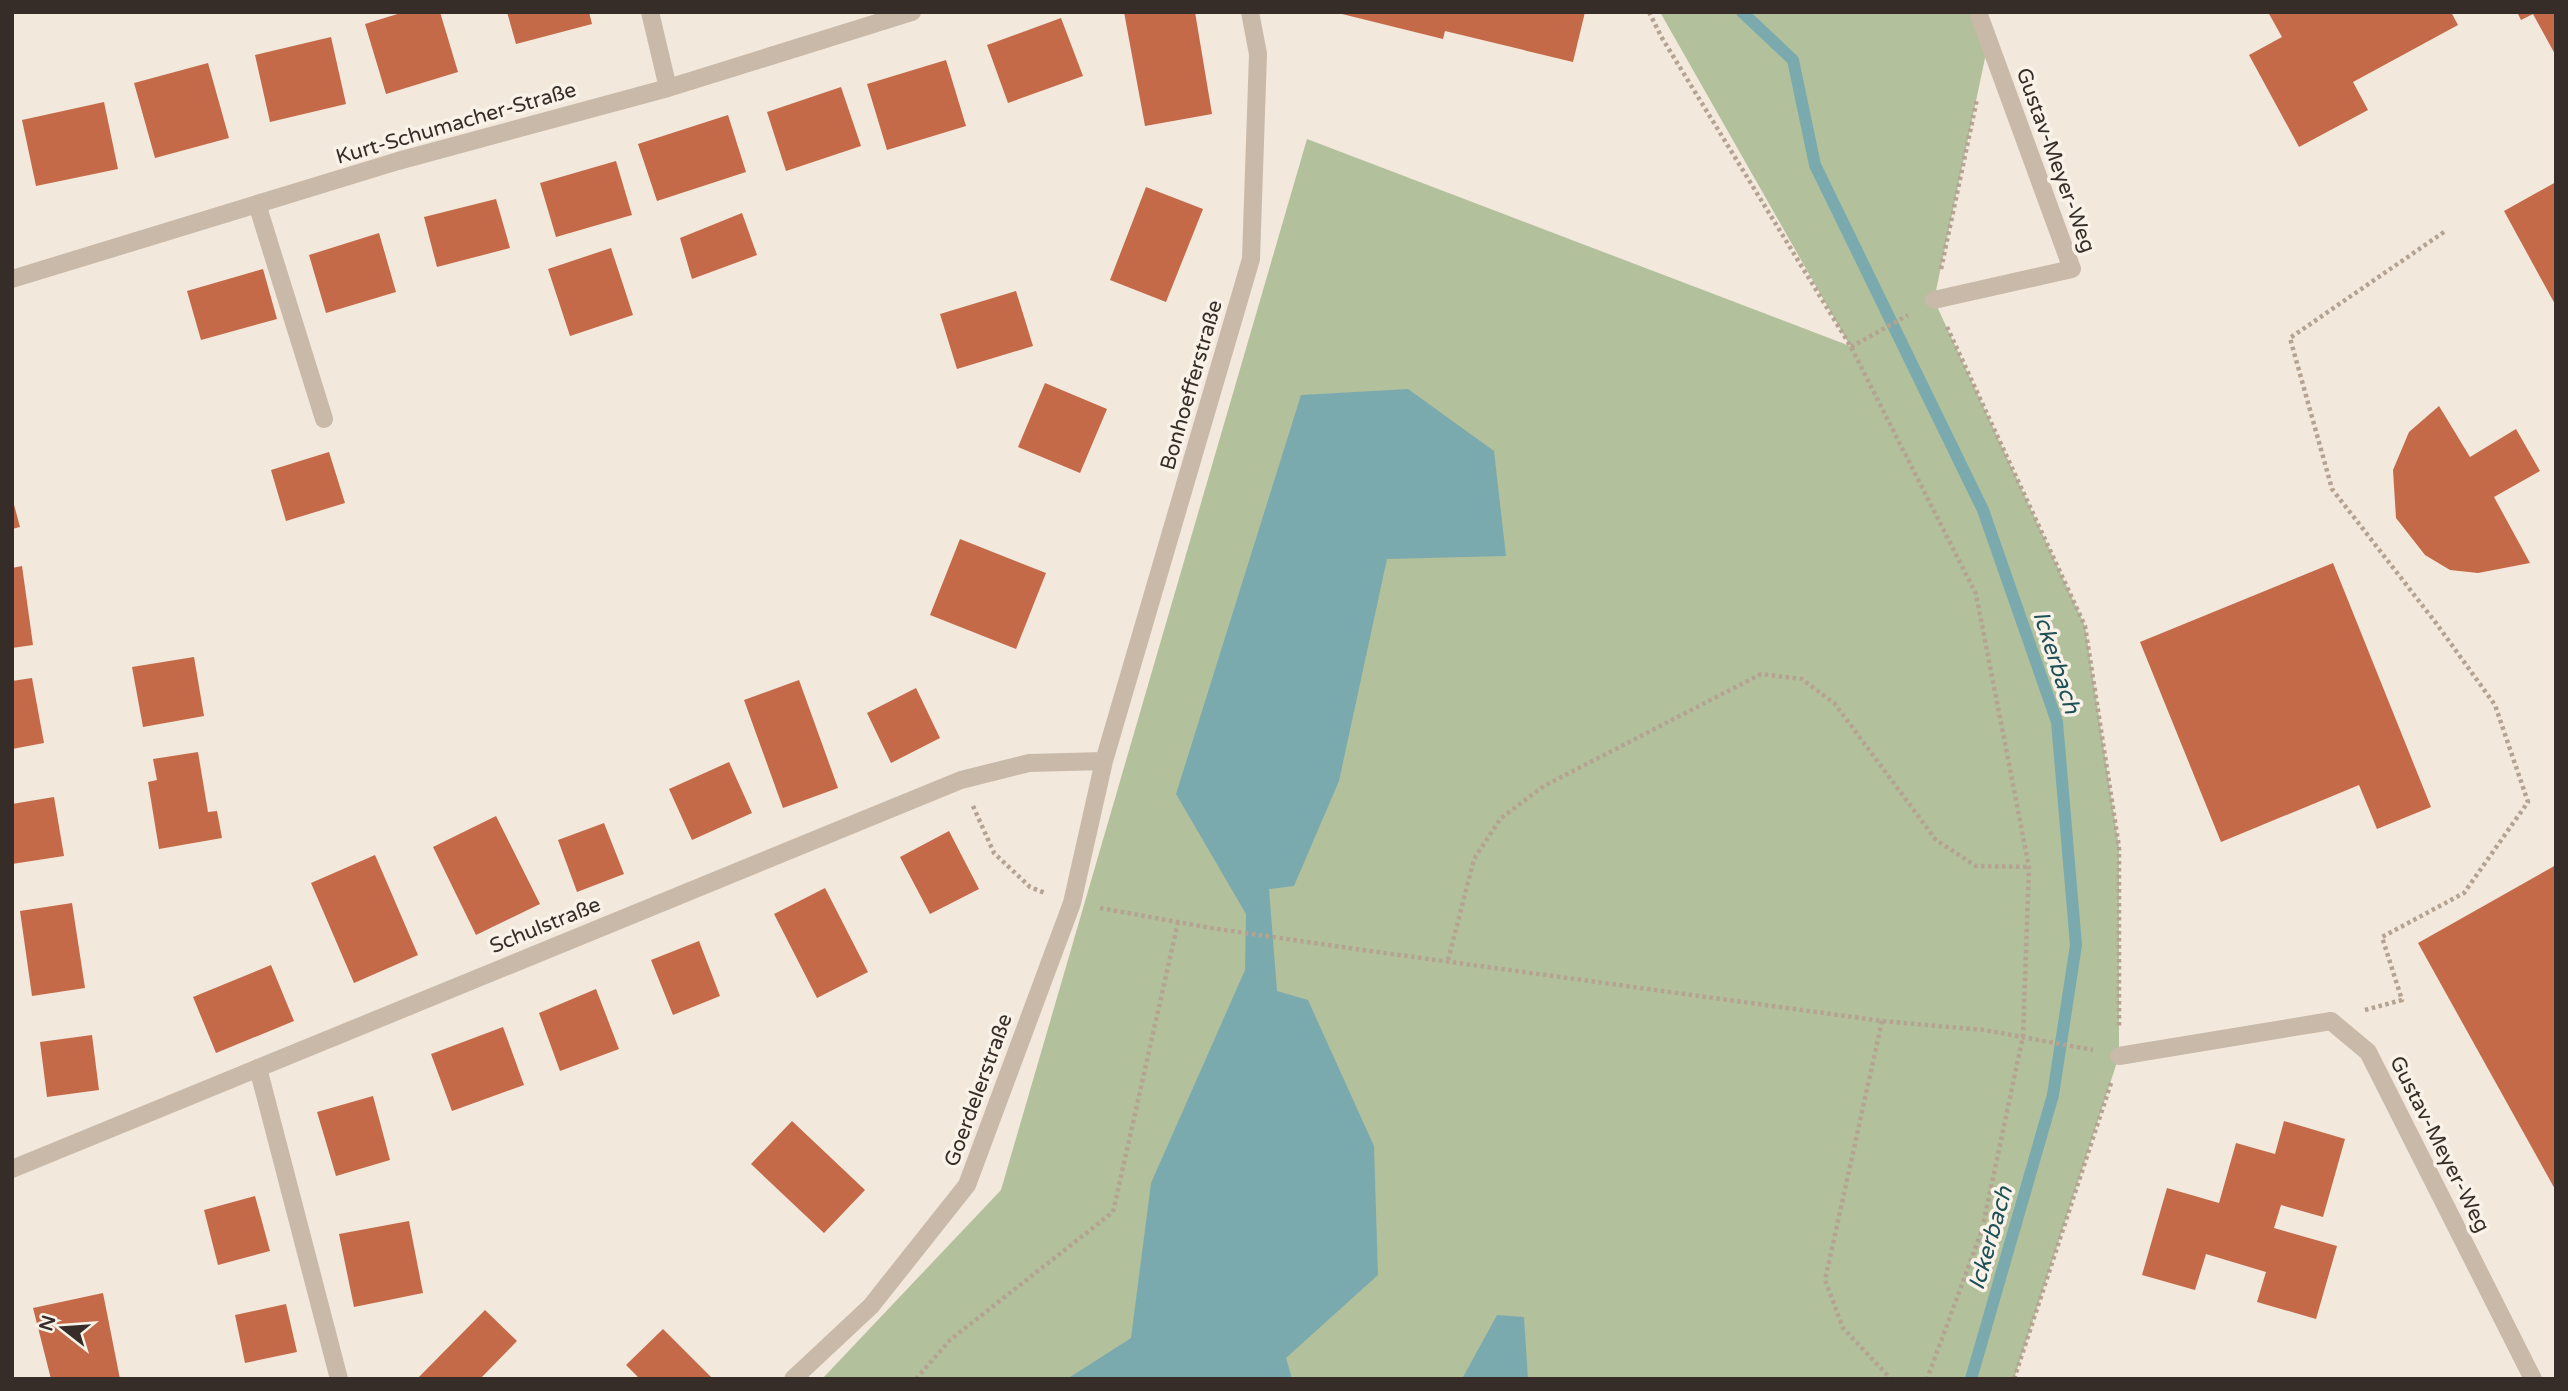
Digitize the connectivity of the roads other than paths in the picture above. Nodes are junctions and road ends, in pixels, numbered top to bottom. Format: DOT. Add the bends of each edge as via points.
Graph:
graph roads {
  1 [pos="650,12"];
  2 [pos="912,12"];
  3 [pos="1250,12"];
  4 [pos="1978,12"];
  5 [pos="668,88"];
  6 [pos="257,204"];
  7 [pos="12,279"];
  8 [pos="1934,300"];
  9 [pos="324,419"];
  10 [pos="1104,761"];
  11 [pos="2119,1056"];
  12 [pos="258,1068"];
  13 [pos="12,1169"];
  14 [pos="340,1379"];
  15 [pos="793,1379"];
  16 [pos="2533,1379"];
  1 -- 5 [label="street"];
  2 -- 5 [label="street, Kurt-Schumacher-Straße"];
  3 -- 10 [label="street, Bonhoefferstraße" via="1258,54 1251,259"];
  4 -- 8 [label="street, Gustav-Meyer-Weg" via="2072,269"];
  5 -- 6 [label="street, Kurt-Schumacher-Straße"];
  6 -- 7 [label="street, Kurt-Schumacher-Straße"];
  6 -- 9 [label="street"];
  10 -- 12 [label="street, Schulstraße" via="1029,763 961,780"];
  10 -- 15 [label="street, Goerdelerstraße" via="1072,903 967,1185 872,1306"];
  11 -- 16 [label="street, Gustav-Meyer-Weg" via="2331,1021 2368,1052"];
  12 -- 13 [label="street, Schulstraße"];
  12 -- 14 [label="street"];
}
